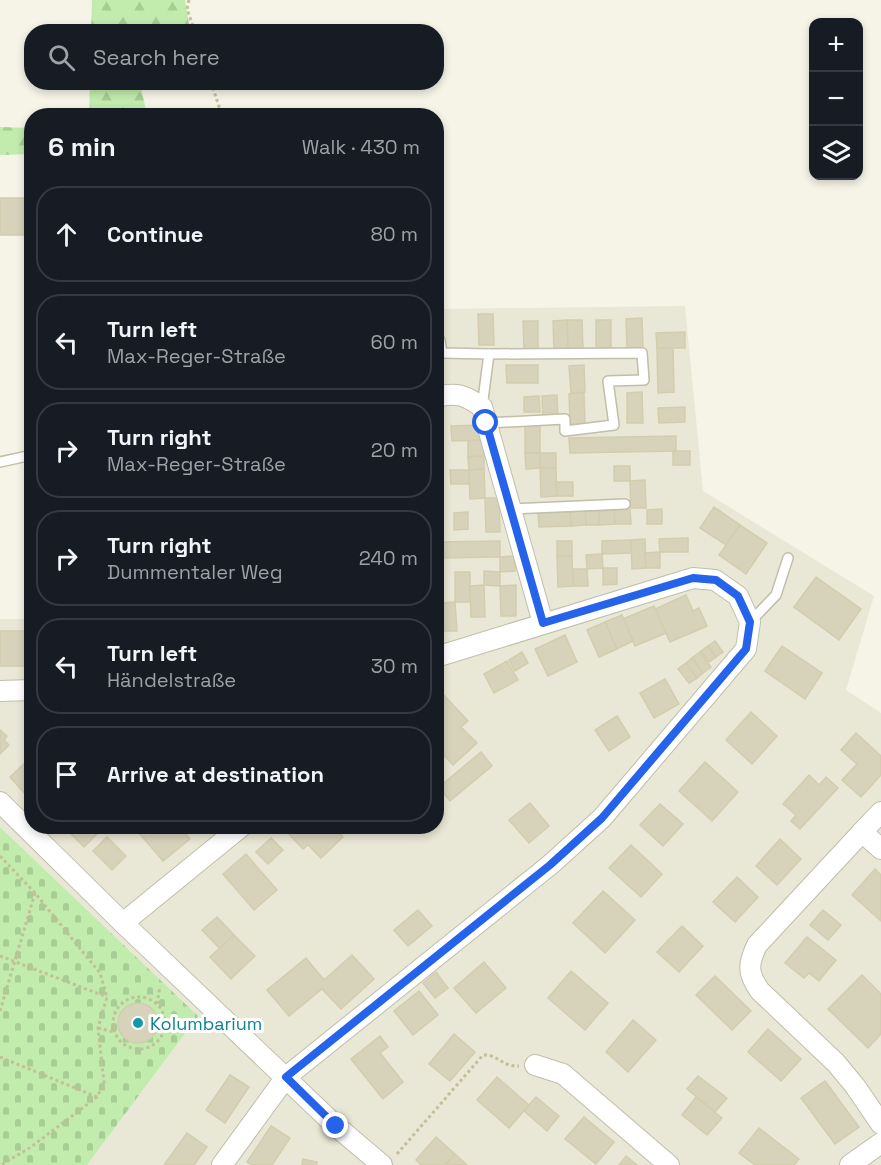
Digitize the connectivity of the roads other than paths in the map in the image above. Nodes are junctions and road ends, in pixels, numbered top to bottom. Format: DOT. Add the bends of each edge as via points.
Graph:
graph roads {
  1 [pos="444,353"];
  2 [pos="489,354"];
  3 [pos="444,395"];
  4 [pos="484,415"];
  5 [pos="24,457"];
  6 [pos="0,462"];
  7 [pos="625,504"];
  8 [pos="511,509"];
  9 [pos="788,558"];
  10 [pos="750,622"];
  11 [pos="543,623"];
  12 [pos="444,654"];
  13 [pos="24,690"];
  14 [pos="0,691"];
  15 [pos="0,802"];
  16 [pos="881,812"];
  17 [pos="24,826"];
  18 [pos="862,832"];
  19 [pos="33,834"];
  20 [pos="232,834"];
  21 [pos="881,849"];
  22 [pos="123,923"];
  23 [pos="535,1065"];
  24 [pos="286,1077"];
  25 [pos="881,1124"];
  26 [pos="881,1143"];
  27 [pos="388,1161"];
  28 [pos="222,1165"];
  29 [pos="669,1165"];
  30 [pos="850,1165"];
  1 -- 2 [label="lane"];
  2 -- 4 [label="lane"];
  2 -- 4 [label="lane" via="642,354 644,380 608,381 614,425 566,431 565,419"];
  3 -- 4 [label="street" via="467,396"];
  4 -- 8 [label="street"];
  5 -- 6 [label="lane"];
  7 -- 8 [label="lane"];
  8 -- 11 [label="street"];
  9 -- 10 [label="lane" via="776,595"];
  10 -- 11 [label="street" via="738,596 716,580 693,578"];
  10 -- 24 [label="street" via="746,649 602,818 550,865"];
  11 -- 12 [label="street"];
  13 -- 14 [label="street"];
  15 -- 17 [label="street"];
  16 -- 18 [label="street"];
  18 -- 21 [label="street"];
  18 -- 25 [label="street" via="758,945 750,964 760,991 836,1063"];
  19 -- 22 [label="street"];
  20 -- 22 [label="street"];
  22 -- 24 [label="street"];
  23 -- 29 [label="street" via="563,1074"];
  24 -- 27 [label="street" via="336,1126"];
  24 -- 28 [label="street"];
  26 -- 30 [label="street"];
}
